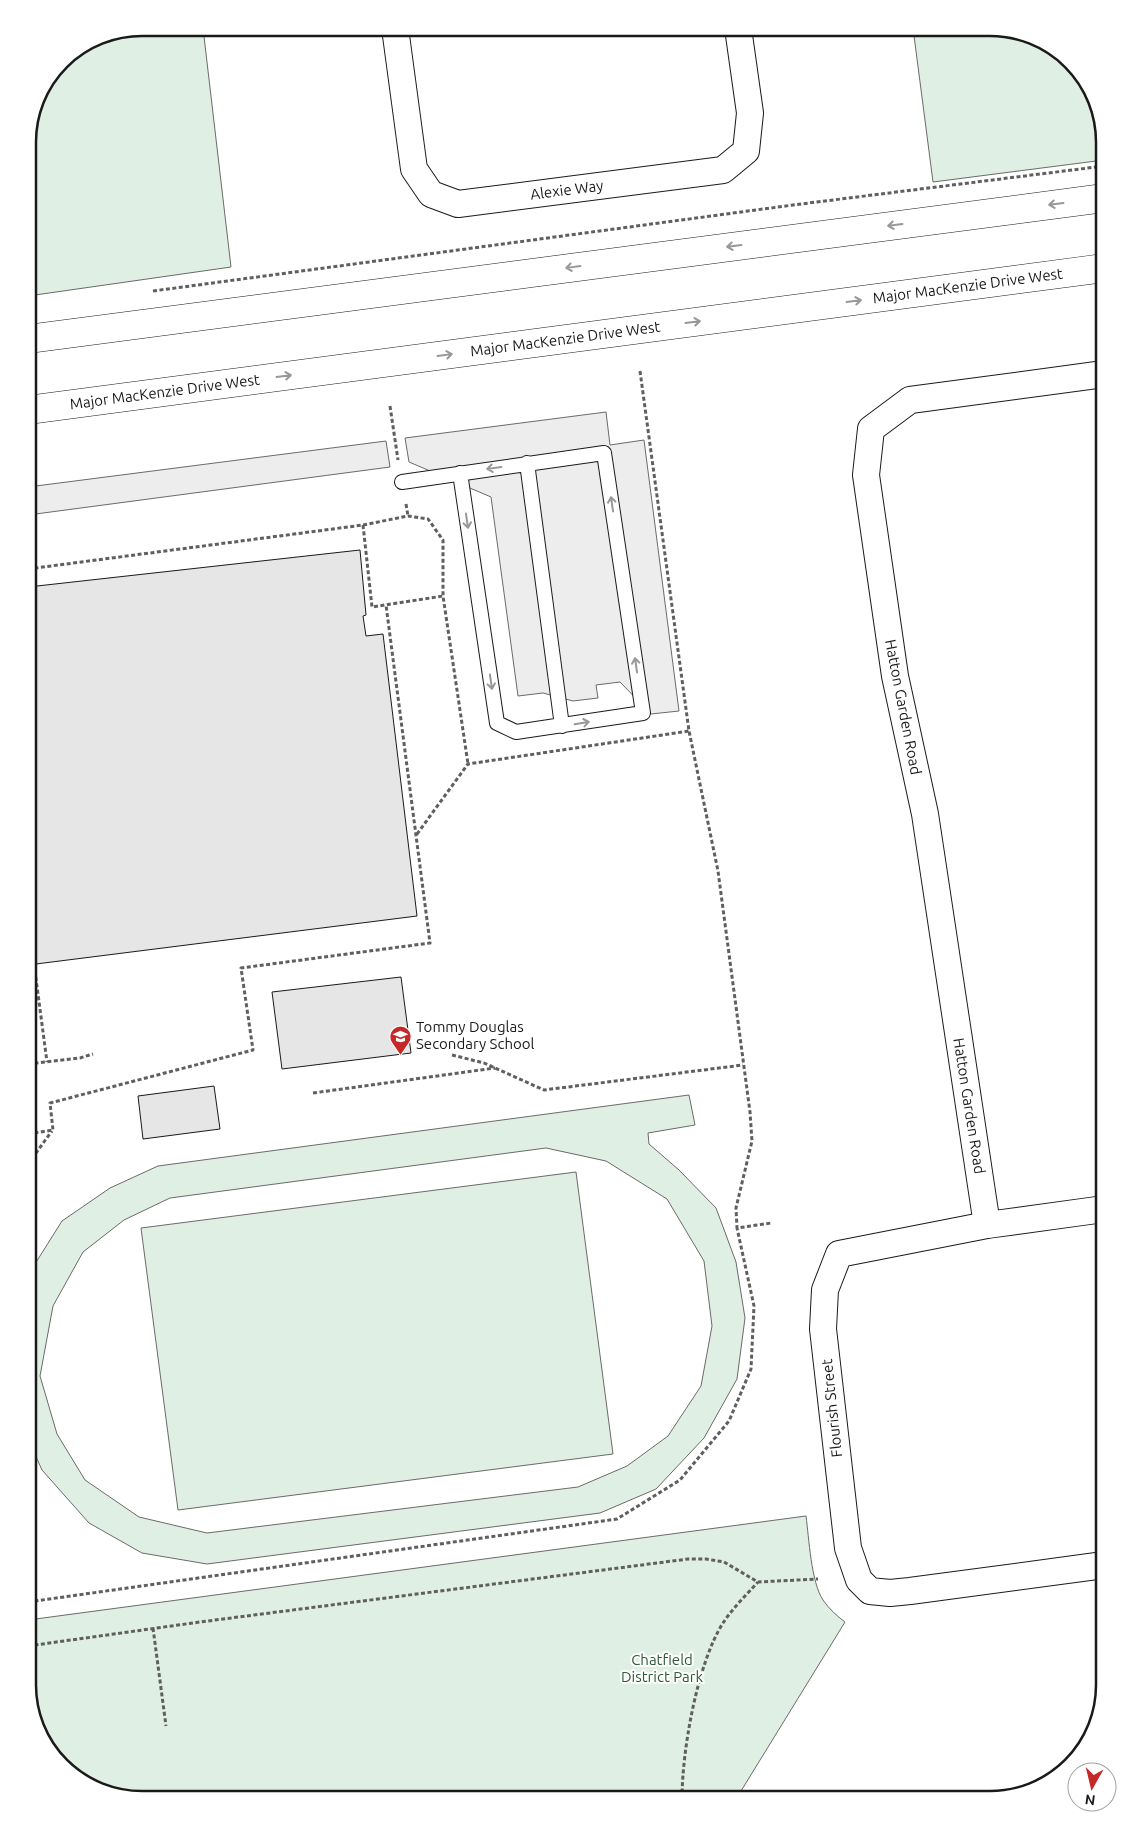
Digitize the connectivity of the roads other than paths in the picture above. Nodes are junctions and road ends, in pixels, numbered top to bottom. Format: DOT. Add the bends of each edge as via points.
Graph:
graph roads {
  1 [pos="396,36"];
  2 [pos="739,36"];
  3 [pos="1096,199"];
  4 [pos="1096,269"];
  5 [pos="36,338"];
  6 [pos="1096,375"];
  7 [pos="36,409"];
  8 [pos="527,463"];
  9 [pos="460,472"];
  10 [pos="402,482"];
  11 [pos="562,726"];
  12 [pos="1096,1210"];
  13 [pos="987,1225"];
  14 [pos="1096,1566"];
  1 -- 2 [label="street, Alexie Way" via="414,169 431,194 458,204 723,170 746,151 750,113"];
  3 -- 5 [label="main road, one-way"];
  7 -- 4 [label="main road, Major MacKenzie Drive West, one-way"];
  6 -- 13 [label="street, Hatton Garden Road" via="910,400 871,429 866,475 888,628 925,814"];
  8 -- 9 [label="lane, one-way"];
  8 -- 11 [label="lane"];
  11 -- 8 [label="lane, one-way" via="643,713 604,453"];
  9 -- 10 [label="lane"];
  9 -- 11 [label="lane, one-way" via="497,723 516,732"];
  12 -- 13 [label="street, Flourish Street"];
  13 -- 14 [label="street, Flourish Street" via="839,1254 825,1290 823,1329 848,1548 854,1569 870,1591 890,1593"];
}
